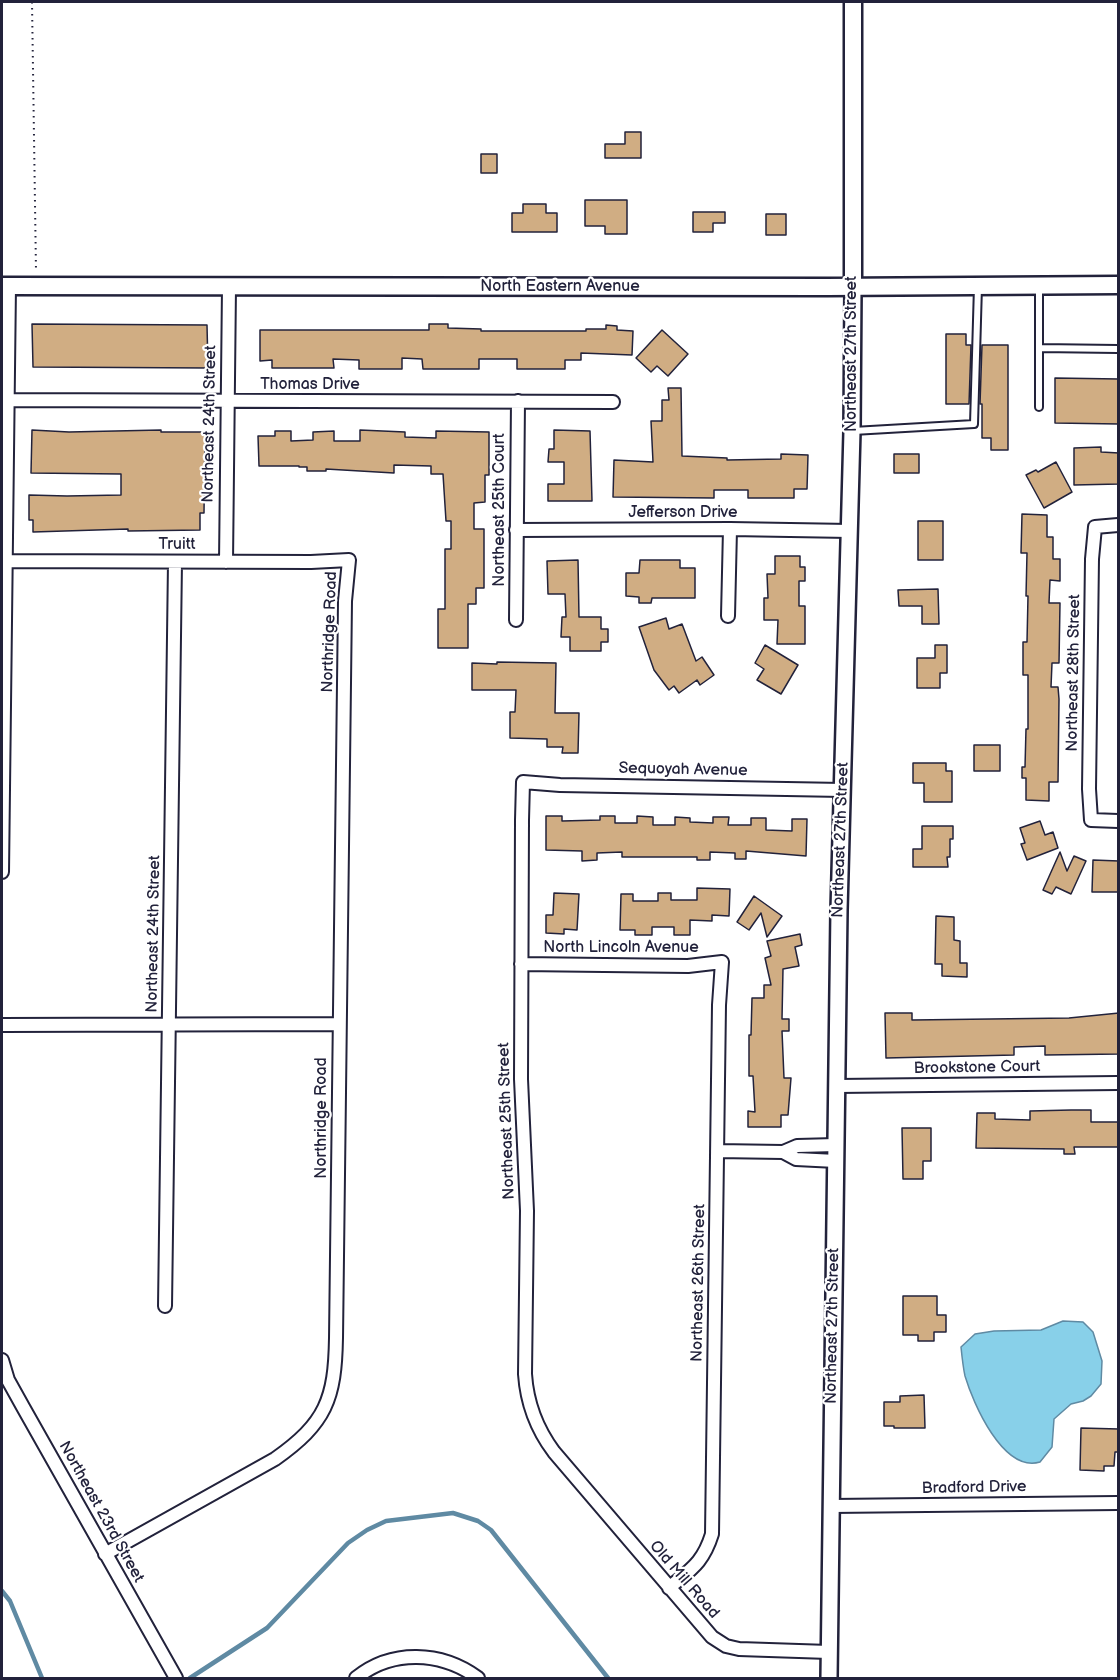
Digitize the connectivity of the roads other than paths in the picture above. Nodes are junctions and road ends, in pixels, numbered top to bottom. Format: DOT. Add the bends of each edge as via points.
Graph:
graph roads {
  1 [pos="853,2"];
  2 [pos="978,285"];
  3 [pos="1040,285"];
  4 [pos="1119,285"];
  5 [pos="5,286"];
  6 [pos="229,287"];
  7 [pos="853,287"];
  8 [pos="1039,348"];
  9 [pos="1119,349"];
  10 [pos="7,400"];
  11 [pos="518,401"];
  12 [pos="227,402"];
  13 [pos="613,402"];
  14 [pos="1039,407"];
  15 [pos="852,431"];
  16 [pos="4,439"];
  17 [pos="1119,525"];
  18 [pos="730,529"];
  19 [pos="516,530"];
  20 [pos="850,531"];
  21 [pos="349,560"];
  22 [pos="5,561"];
  23 [pos="175,562"];
  24 [pos="226,562"];
  25 [pos="729,616"];
  26 [pos="516,620"];
  27 [pos="523,782"];
  28 [pos="843,790"];
  29 [pos="1119,821"];
  30 [pos="2,872"];
  31 [pos="722,962"];
  32 [pos="521,964"];
  33 [pos="339,1024"];
  34 [pos="2,1025"];
  35 [pos="168,1026"];
  36 [pos="1119,1083"];
  37 [pos="837,1086"];
  38 [pos="836,1145"];
  39 [pos="717,1151"];
  40 [pos="783,1152"];
  41 [pos="836,1161"];
  42 [pos="165,1306"];
  43 [pos="2,1360"];
  44 [pos="5,1380"];
  45 [pos="554,1452"];
  46 [pos="1119,1503"];
  47 [pos="831,1506"];
  48 [pos="105,1554"];
  49 [pos="669,1588"];
  50 [pos="829,1652"];
  51 [pos="173,1674"];
  52 [pos="356,1678"];
  53 [pos="478,1678"];
  54 [pos="829,1678"];
  1 -- 7 [label="main road, Northeast 27th Street"];
  2 -- 3 [label="main road, North Eastern Avenue"];
  2 -- 7 [label="main road, North Eastern Avenue"];
  2 -- 15 [label="lane" via="974,424"];
  3 -- 4 [label="main road, North Eastern Avenue"];
  3 -- 8 [label="lane"];
  5 -- 6 [label="main road, North Eastern Avenue"];
  5 -- 10 [label="street"];
  6 -- 7 [label="main road, North Eastern Avenue"];
  6 -- 12 [label="street, Northeast 24th Street"];
  7 -- 15 [label="street, Northeast 27th Street"];
  8 -- 9 [label="lane"];
  8 -- 14 [label="lane"];
  10 -- 12 [label="street, Thomas Drive"];
  10 -- 16 [label="street"];
  11 -- 12 [label="street, Thomas Drive"];
  11 -- 13 [label="street, Thomas Drive"];
  11 -- 19 [label="street, Northeast 25th Court"];
  12 -- 24 [label="street, Northeast 24th Street"];
  15 -- 20 [label="street, Northeast 27th Street"];
  16 -- 22 [label="street"];
  17 -- 29 [label="street, Northeast 28th Street" via="1095,527 1089,789 1091,820"];
  18 -- 19 [label="street, Jefferson Drive"];
  18 -- 20 [label="street, Jefferson Drive"];
  18 -- 25 [label="street"];
  19 -- 26 [label="street, Northeast 25th Court"];
  20 -- 28 [label="street, Northeast 27th Street"];
  21 -- 24 [label="street, Truitt"];
  21 -- 33 [label="street, Northridge Road" via="345,601"];
  22 -- 23 [label="street, Truitt"];
  22 -- 30 [label="street"];
  23 -- 24 [label="street, Truitt"];
  23 -- 35 [label="street, Northeast 24th Street"];
  27 -- 28 [label="street, Sequoyah Avenue"];
  27 -- 32 [label="street, Northeast 25th Street"];
  28 -- 37 [label="street, Northeast 27th Street"];
  31 -- 32 [label="street, North Lincoln Avenue" via="688,966"];
  31 -- 39 [label="street, Northeast 26th Street"];
  32 -- 45 [label="street, Northeast 25th Street" via="527,1211 526,1386 534,1420"];
  33 -- 35 [label="street"];
  33 -- 48 [label="street, Northridge Road" via="336,1359 325,1410 307,1434 275,1459"];
  34 -- 35 [label="street"];
  35 -- 42 [label="street, Northeast 24th Street"];
  36 -- 37 [label="street, Brookstone Court"];
  37 -- 38 [label="street, Northeast 27th Street"];
  38 -- 40 [label="street" via="797,1146"];
  38 -- 41 [label="street, Northeast 27th Street"];
  39 -- 40 [label="street"];
  39 -- 49 [label="street, Northeast 26th Street" via="712,1534 704,1556"];
  40 -- 41 [label="street" via="796,1160"];
  41 -- 47 [label="street, Northeast 27th Street"];
  43 -- 44 [label="street, Northeast 23rd Street"];
  44 -- 48 [label="street, Northeast 23rd Street"];
  45 -- 49 [label="street, Old Mill Road"];
  46 -- 47 [label="street, Bradford Drive"];
  47 -- 50 [label="street, Northeast 27th Street"];
  48 -- 51 [label="street, Northeast 23rd Street"];
  49 -- 50 [label="street, Old Mill Road" via="712,1637 726,1646"];
  50 -- 54 [label="street, Northeast 27th Street"];
  52 -- 53 [label="street" via="381,1663 408,1656 444,1661"];
}
